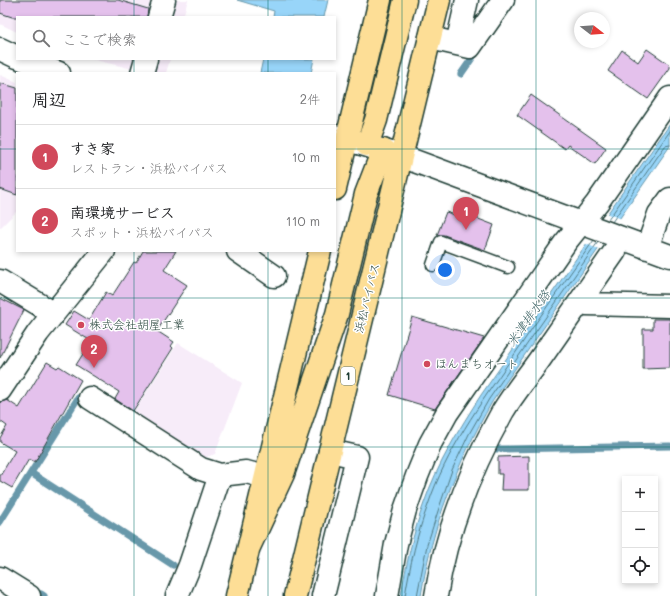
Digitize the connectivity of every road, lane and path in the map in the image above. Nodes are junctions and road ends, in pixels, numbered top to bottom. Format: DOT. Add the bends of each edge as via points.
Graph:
graph roads {
  1 [pos="164,0"];
  2 [pos="380,0"];
  3 [pos="405,0"];
  4 [pos="439,0"];
  5 [pos="467,0"];
  6 [pos="503,0"];
  7 [pos="159,16"];
  8 [pos="430,38"];
  9 [pos="457,44"];
  10 [pos="0,49"];
  11 [pos="16,57"];
  12 [pos="25,60"];
  13 [pos="146,60"];
  14 [pos="56,72"];
  15 [pos="142,72"];
  16 [pos="670,98"];
  17 [pos="366,145"];
  18 [pos="336,188"];
  19 [pos="670,199"];
  20 [pos="584,224"];
  21 [pos="619,237"];
  22 [pos="647,248"];
  23 [pos="103,252"];
  24 [pos="239,252"];
  25 [pos="320,252"];
  26 [pos="670,256"];
  27 [pos="433,265"];
  28 [pos="508,267"];
  29 [pos="274,276"];
  30 [pos="0,281"];
  31 [pos="581,300"];
  32 [pos="670,306"];
  33 [pos="53,315"];
  34 [pos="0,390"];
  35 [pos="90,398"];
  36 [pos="330,451"];
  37 [pos="220,475"];
  38 [pos="265,477"];
  39 [pos="249,547"];
  40 [pos="0,578"];
  41 [pos="29,596"];
  42 [pos="177,596"];
  43 [pos="237,596"];
  44 [pos="295,596"];
  45 [pos="324,596"];
  46 [pos="386,596"];
  47 [pos="436,596"];
  1 -- 7 [label="street"];
  2 -- 17 [label="highway, 浜松バイパス / 1"];
  3 -- 17 [label="highway" via="376,120"];
  4 -- 8 [label="highway, 浜松バイパス / 1"];
  5 -- 9 [label="street"];
  6 -- 9 [label="street" via="470,47"];
  8 -- 9 [label="street"];
  8 -- 17 [label="highway, 浜松バイパス / 1"];
  10 -- 11 [label="street"];
  12 -- 14 [label="street"];
  13 -- 15 [label="street"];
  16 -- 20 [label="street"];
  17 -- 18 [label="highway, 浜松バイパス / 1"];
  17 -- 20 [label="street"];
  17 -- 36 [label="highway, 浜松バイパス / 1"];
  17 -- 39 [label="highway" via="366,194 335,322 283,474"];
  19 -- 22 [label="street" via="659,214"];
  20 -- 21 [label="street"];
  20 -- 46 [label="street" via="565,243 440,425 405,510"];
  21 -- 22 [label="street"];
  21 -- 31 [label="street" via="615,251"];
  22 -- 26 [label="street"];
  23 -- 33 [label="street"];
  24 -- 29 [label="street"];
  25 -- 38 [label="highway"];
  27 -- 28 [label="lane" via="441,242"];
  30 -- 33 [label="street"];
  31 -- 32 [label="street" via="586,304"];
  31 -- 47 [label="street" via="504,410 486,443 457,513"];
  33 -- 34 [label="street"];
  35 -- 37 [label="street" via="202,469"];
  36 -- 44 [label="highway, 浜松バイパス / 1"];
  36 -- 45 [label="street" via="357,457"];
  37 -- 38 [label="street" via="246,472"];
  37 -- 42 [label="street"];
  38 -- 39 [label="highway"];
  39 -- 43 [label="highway"];
  40 -- 41 [label="street"];
}
